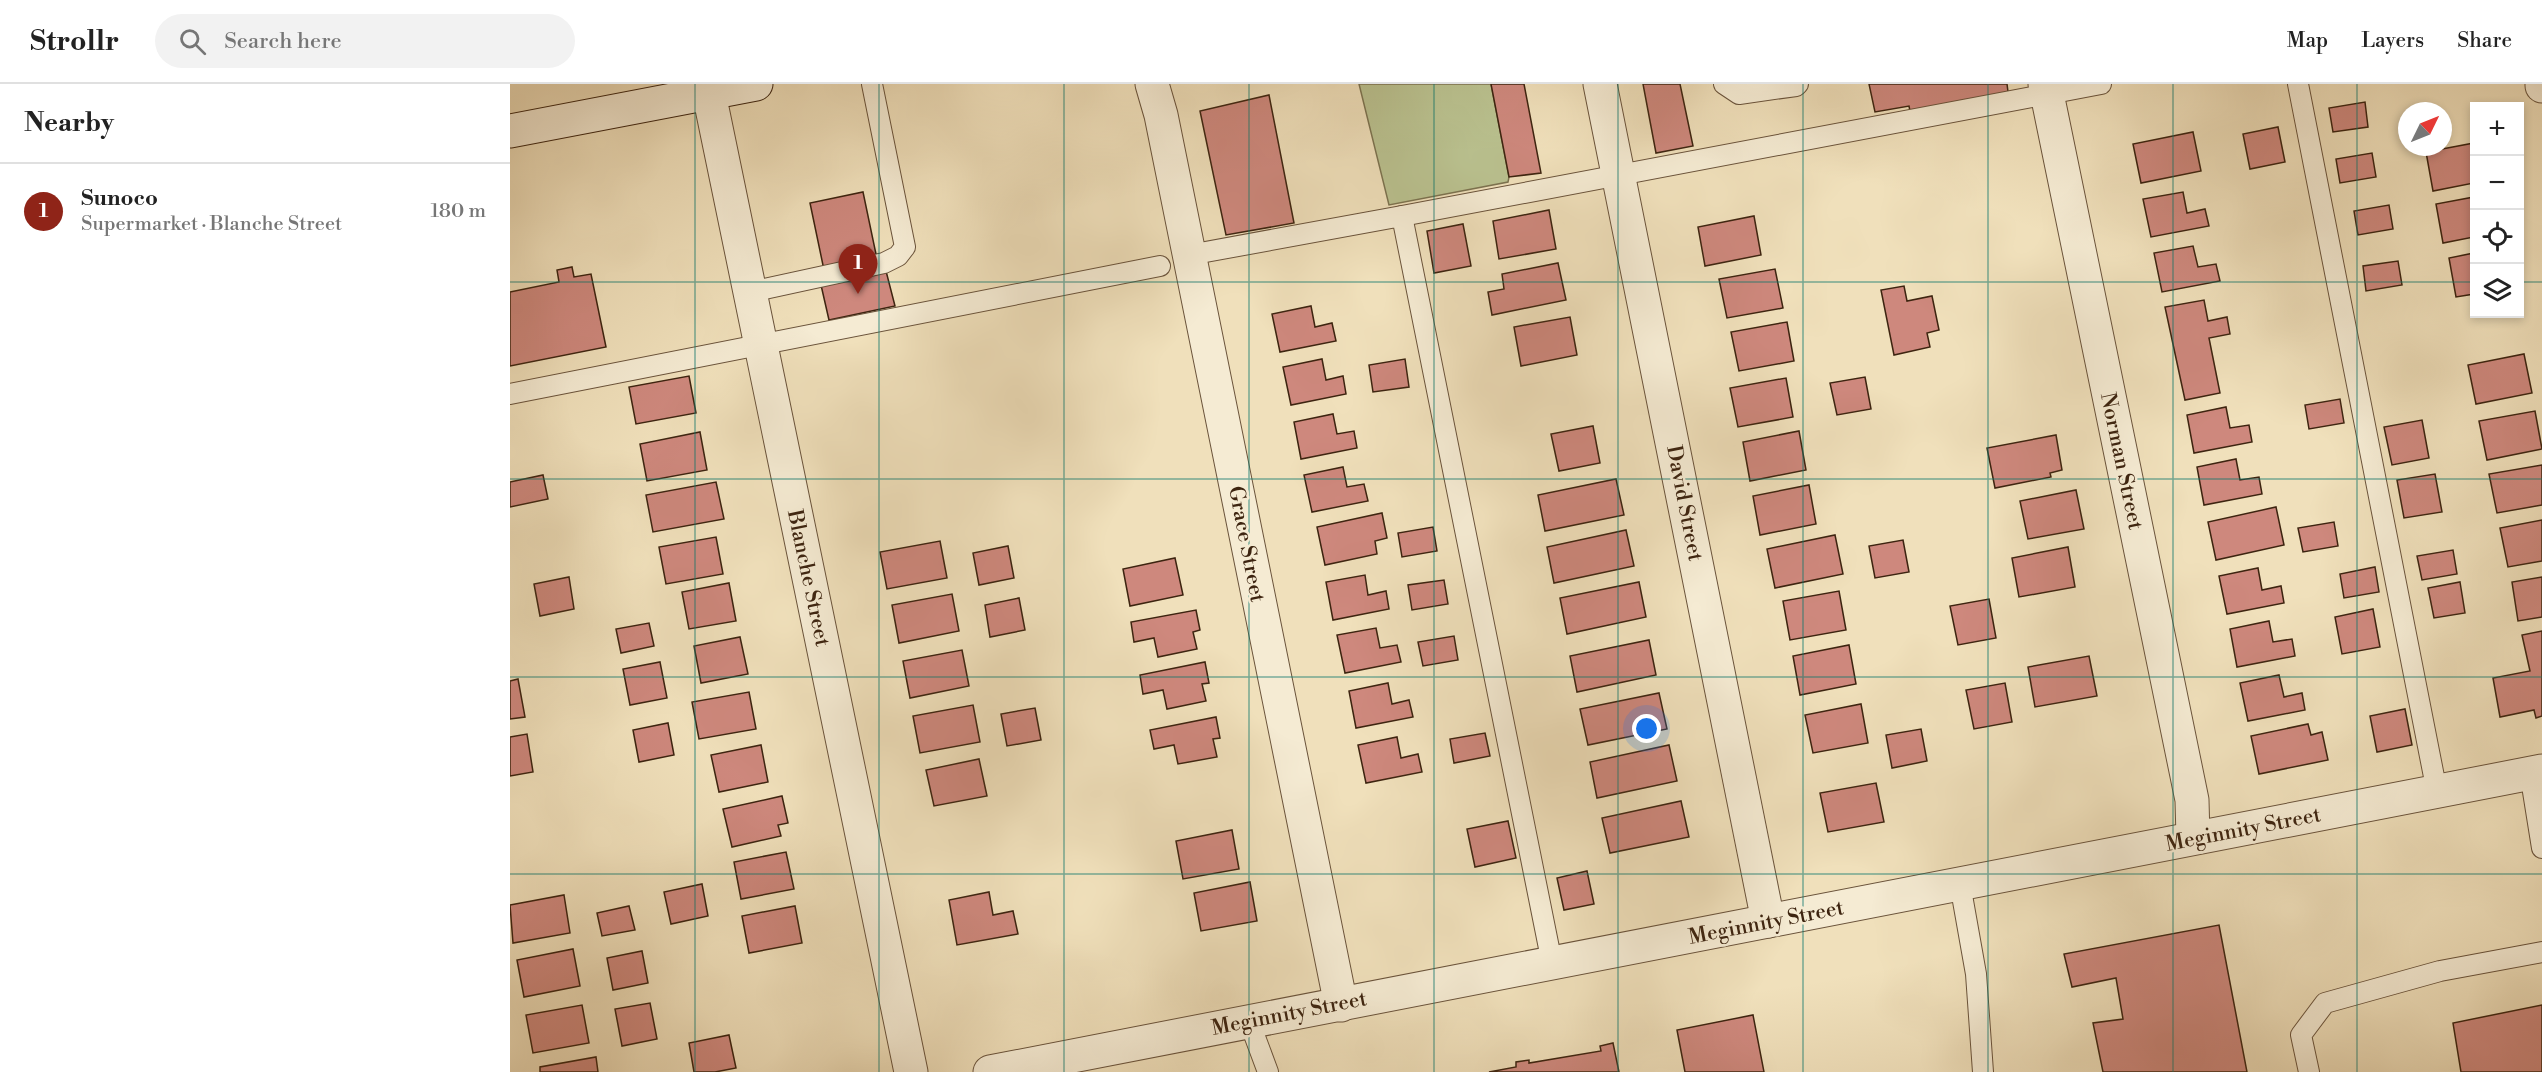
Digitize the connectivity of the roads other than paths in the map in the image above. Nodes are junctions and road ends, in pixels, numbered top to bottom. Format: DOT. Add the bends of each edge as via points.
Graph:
graph roads {
  1 [pos="756,84"];
  2 [pos="872,84"];
  3 [pos="1152,84"];
  4 [pos="1600,84"];
  5 [pos="1724,84"];
  6 [pos="1798,84"];
  7 [pos="2102,84"];
  8 [pos="2298,84"];
  9 [pos="708,89"];
  10 [pos="2046,89"];
  11 [pos="510,131"];
  12 [pos="1618,174"];
  13 [pos="1402,216"];
  14 [pos="1174,261"];
  15 [pos="750,292"];
  16 [pos="761,345"];
  17 [pos="510,394"];
  18 [pos="2536,772"];
  19 [pos="2437,792"];
  20 [pos="2193,838"];
  21 [pos="2542,848"];
  22 [pos="1960,884"];
  23 [pos="1768,921"];
  24 [pos="2542,952"];
  25 [pos="1552,963"];
  26 [pos="1341,1005"];
  27 [pos="1249,1021"];
  28 [pos="911,1072"];
  29 [pos="990,1072"];
  30 [pos="1268,1072"];
  31 [pos="1983,1072"];
  32 [pos="2309,1072"];
  1 -- 9 [label="street"];
  2 -- 15 [label="lane" via="905,247 884,263"];
  3 -- 14 [label="street, Grace Street" via="1161,115"];
  4 -- 12 [label="street, David Street"];
  5 -- 6 [label="lane" via="1739,94"];
  7 -- 10 [label="lane"];
  8 -- 19 [label="lane"];
  9 -- 11 [label="street"];
  9 -- 15 [label="street, Blanche Street"];
  10 -- 12 [label="lane"];
  10 -- 20 [label="street, Norman Street" via="2192,800"];
  12 -- 13 [label="lane"];
  12 -- 23 [label="street, David Street"];
  13 -- 14 [label="lane"];
  13 -- 25 [label="lane"];
  14 -- 16 [label="lane"];
  14 -- 26 [label="street, Grace Street"];
  15 -- 16 [label="street, Blanche Street"];
  16 -- 17 [label="lane"];
  16 -- 28 [label="street, Blanche Street"];
  18 -- 19 [label="street, Meginnity Street"];
  18 -- 21 [label="lane"];
  19 -- 20 [label="street, Meginnity Street"];
  20 -- 22 [label="street, Meginnity Street"];
  22 -- 23 [label="street, Meginnity Street"];
  22 -- 31 [label="lane" via="1976,974"];
  23 -- 25 [label="street, Meginnity Street"];
  24 -- 32 [label="lane" via="2440,971 2325,1003 2301,1035"];
  25 -- 26 [label="street, Meginnity Street"];
  26 -- 27 [label="street, Meginnity Street"];
  27 -- 29 [label="street, Meginnity Street"];
  27 -- 30 [label="lane"];
}
